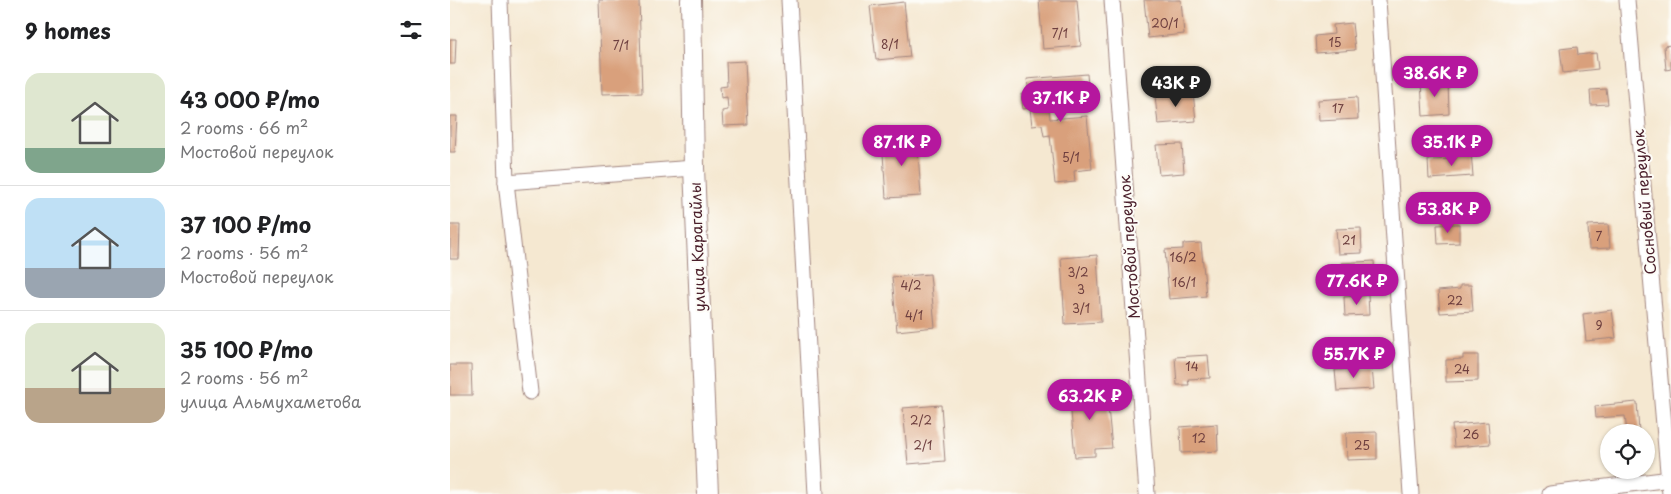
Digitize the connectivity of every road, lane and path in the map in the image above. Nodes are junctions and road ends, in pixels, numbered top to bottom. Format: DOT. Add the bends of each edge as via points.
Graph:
graph roads {
  1 [pos="500,0"];
  2 [pos="691,0"];
  3 [pos="789,0"];
  4 [pos="1112,0"];
  5 [pos="1378,0"];
  6 [pos="1627,0"];
  7 [pos="694,168"];
  8 [pos="506,182"];
  9 [pos="530,392"];
  10 [pos="1670,484"];
  11 [pos="708,494"];
  12 [pos="816,494"];
  13 [pos="1147,494"];
  14 [pos="1411,494"];
  15 [pos="1550,494"];
  1 -- 8 [label="street"];
  2 -- 7 [label="street, улица Карагайлы"];
  3 -- 12 [label="street"];
  4 -- 13 [label="street, Мостовой переулок"];
  5 -- 14 [label="street"];
  6 -- 10 [label="street, Сосновый переулок"];
  7 -- 8 [label="street"];
  7 -- 11 [label="street, улица Карагайлы"];
  8 -- 9 [label="street"];
  10 -- 15 [label="street"];
}
